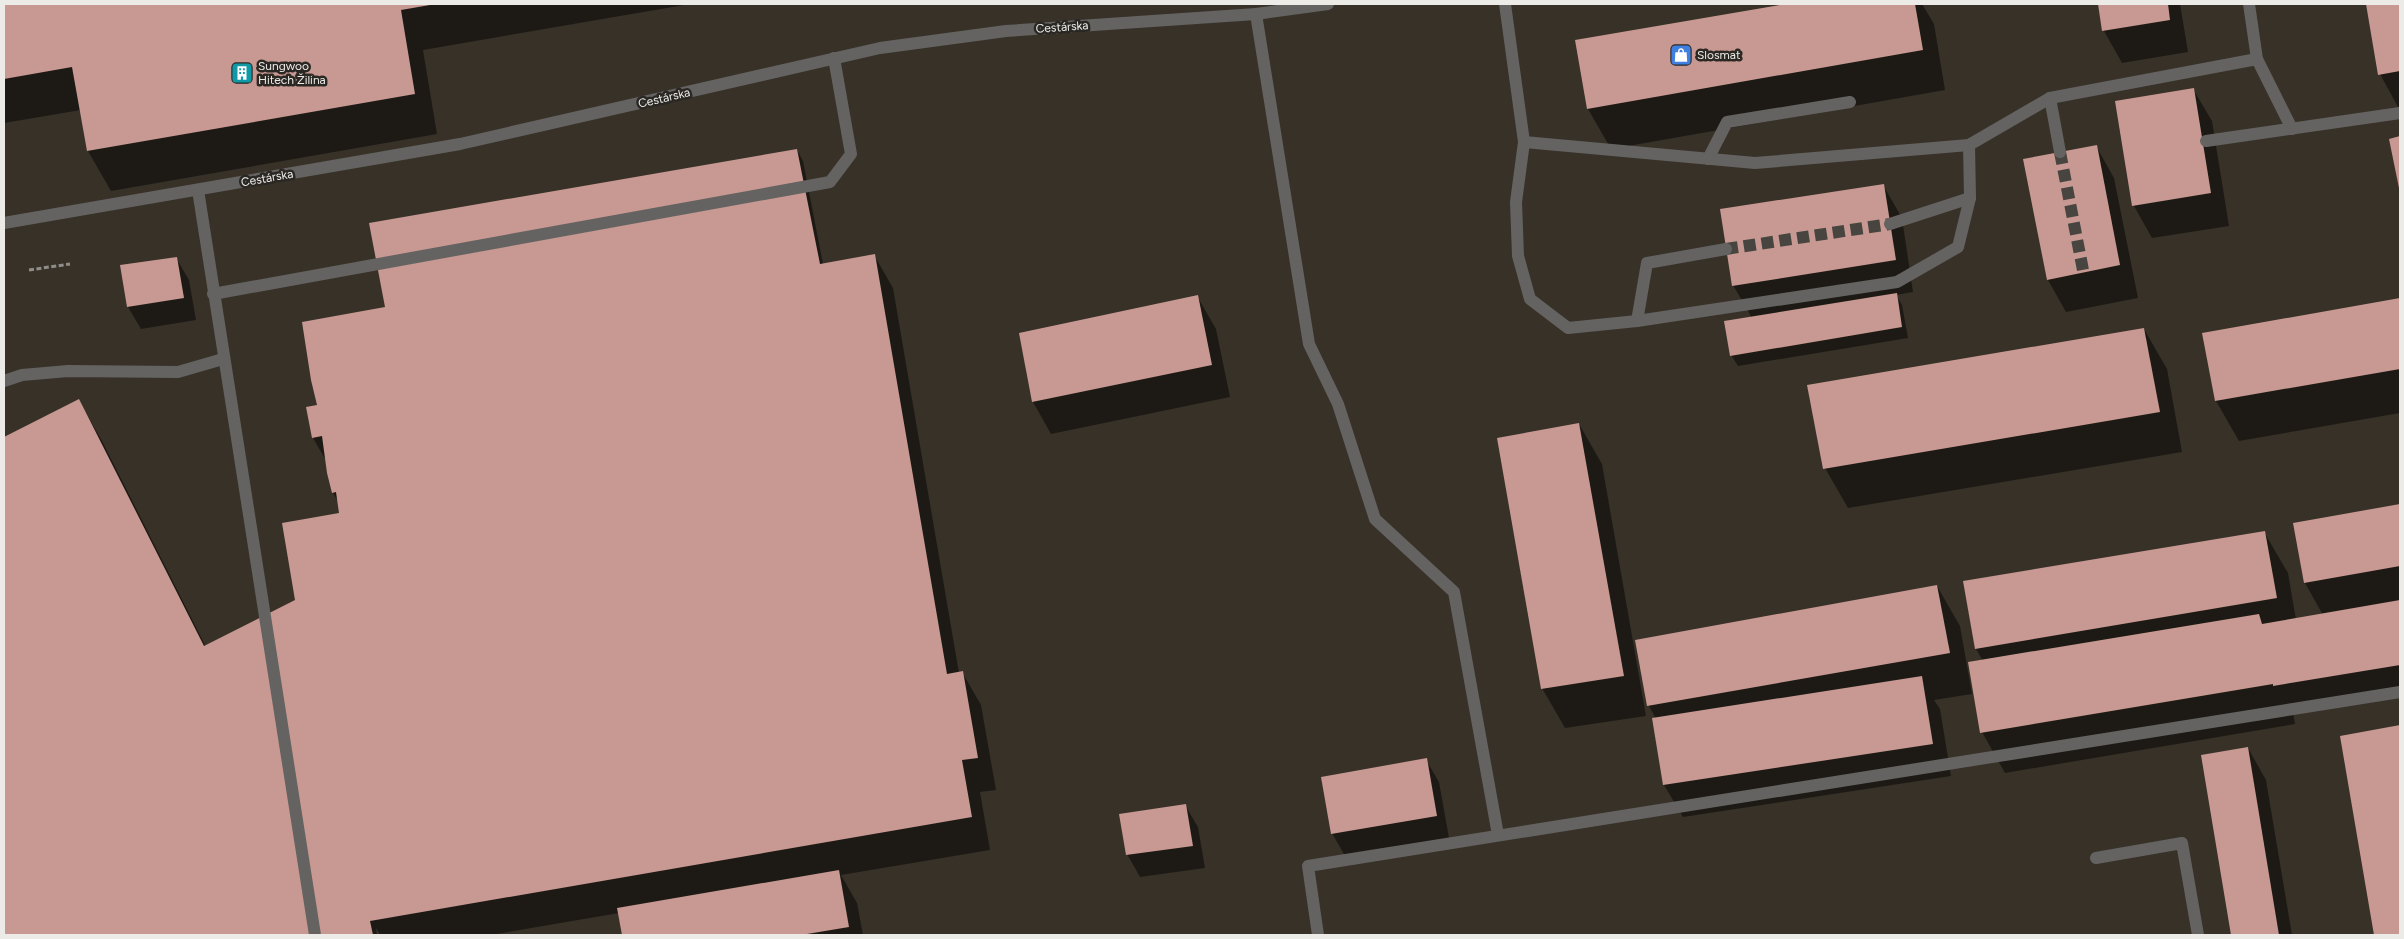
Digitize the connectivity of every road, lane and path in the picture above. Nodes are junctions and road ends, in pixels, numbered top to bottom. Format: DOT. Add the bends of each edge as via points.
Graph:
graph roads {
  1 [pos="1328,4"];
  2 [pos="1505,4"];
  3 [pos="2249,4"];
  4 [pos="1256,14"];
  5 [pos="834,58"];
  6 [pos="2257,59"];
  7 [pos="2050,98"];
  8 [pos="1850,102"];
  9 [pos="2400,113"];
  10 [pos="2292,128"];
  11 [pos="2206,140"];
  12 [pos="1524,142"];
  13 [pos="1969,145"];
  14 [pos="2060,152"];
  15 [pos="1708,159"];
  16 [pos="198,190"];
  17 [pos="1970,198"];
  18 [pos="4,223"];
  19 [pos="1890,224"];
  20 [pos="1726,249"];
  21 [pos="70,264"];
  22 [pos="29,270"];
  23 [pos="214,294"];
  24 [pos="1637,321"];
  25 [pos="223,359"];
  26 [pos="4,381"];
  27 [pos="2400,692"];
  28 [pos="1498,834"];
  29 [pos="2096,858"];
  30 [pos="315,935"];
  31 [pos="1318,935"];
  32 [pos="2198,935"];
  1 -- 4 [label="street, Cestárska"];
  2 -- 12 [label="street"];
  3 -- 6 [label="street"];
  4 -- 5 [label="street, Cestárska" via="1006,31 880,48"];
  4 -- 28 [label="street" via="1309,344 1338,404 1375,519 1454,592"];
  5 -- 16 [label="street, Cestárska" via="460,144"];
  5 -- 23 [label="street" via="851,154 830,182"];
  6 -- 7 [label="street"];
  6 -- 10 [label="street"];
  7 -- 13 [label="street"];
  7 -- 14 [label="street"];
  8 -- 15 [label="street" via="1727,122"];
  9 -- 10 [label="street"];
  10 -- 11 [label="street"];
  12 -- 15 [label="street"];
  12 -- 24 [label="street" via="1516,202 1518,256 1530,300 1568,328"];
  13 -- 15 [label="street" via="1755,163"];
  13 -- 17 [label="street"];
  16 -- 18 [label="street, Cestárska"];
  16 -- 23 [label="street"];
  17 -- 19 [label="street"];
  17 -- 24 [label="street" via="1958,247 1897,282"];
  20 -- 24 [label="street" via="1646,263"];
  21 -- 22 [label="path"];
  23 -- 25 [label="street"];
  25 -- 26 [label="street" via="178,372 68,371 22,375"];
  25 -- 30 [label="street"];
  27 -- 28 [label="street"];
  28 -- 31 [label="street" via="1308,866"];
  29 -- 32 [label="street" via="2182,843"];
}
